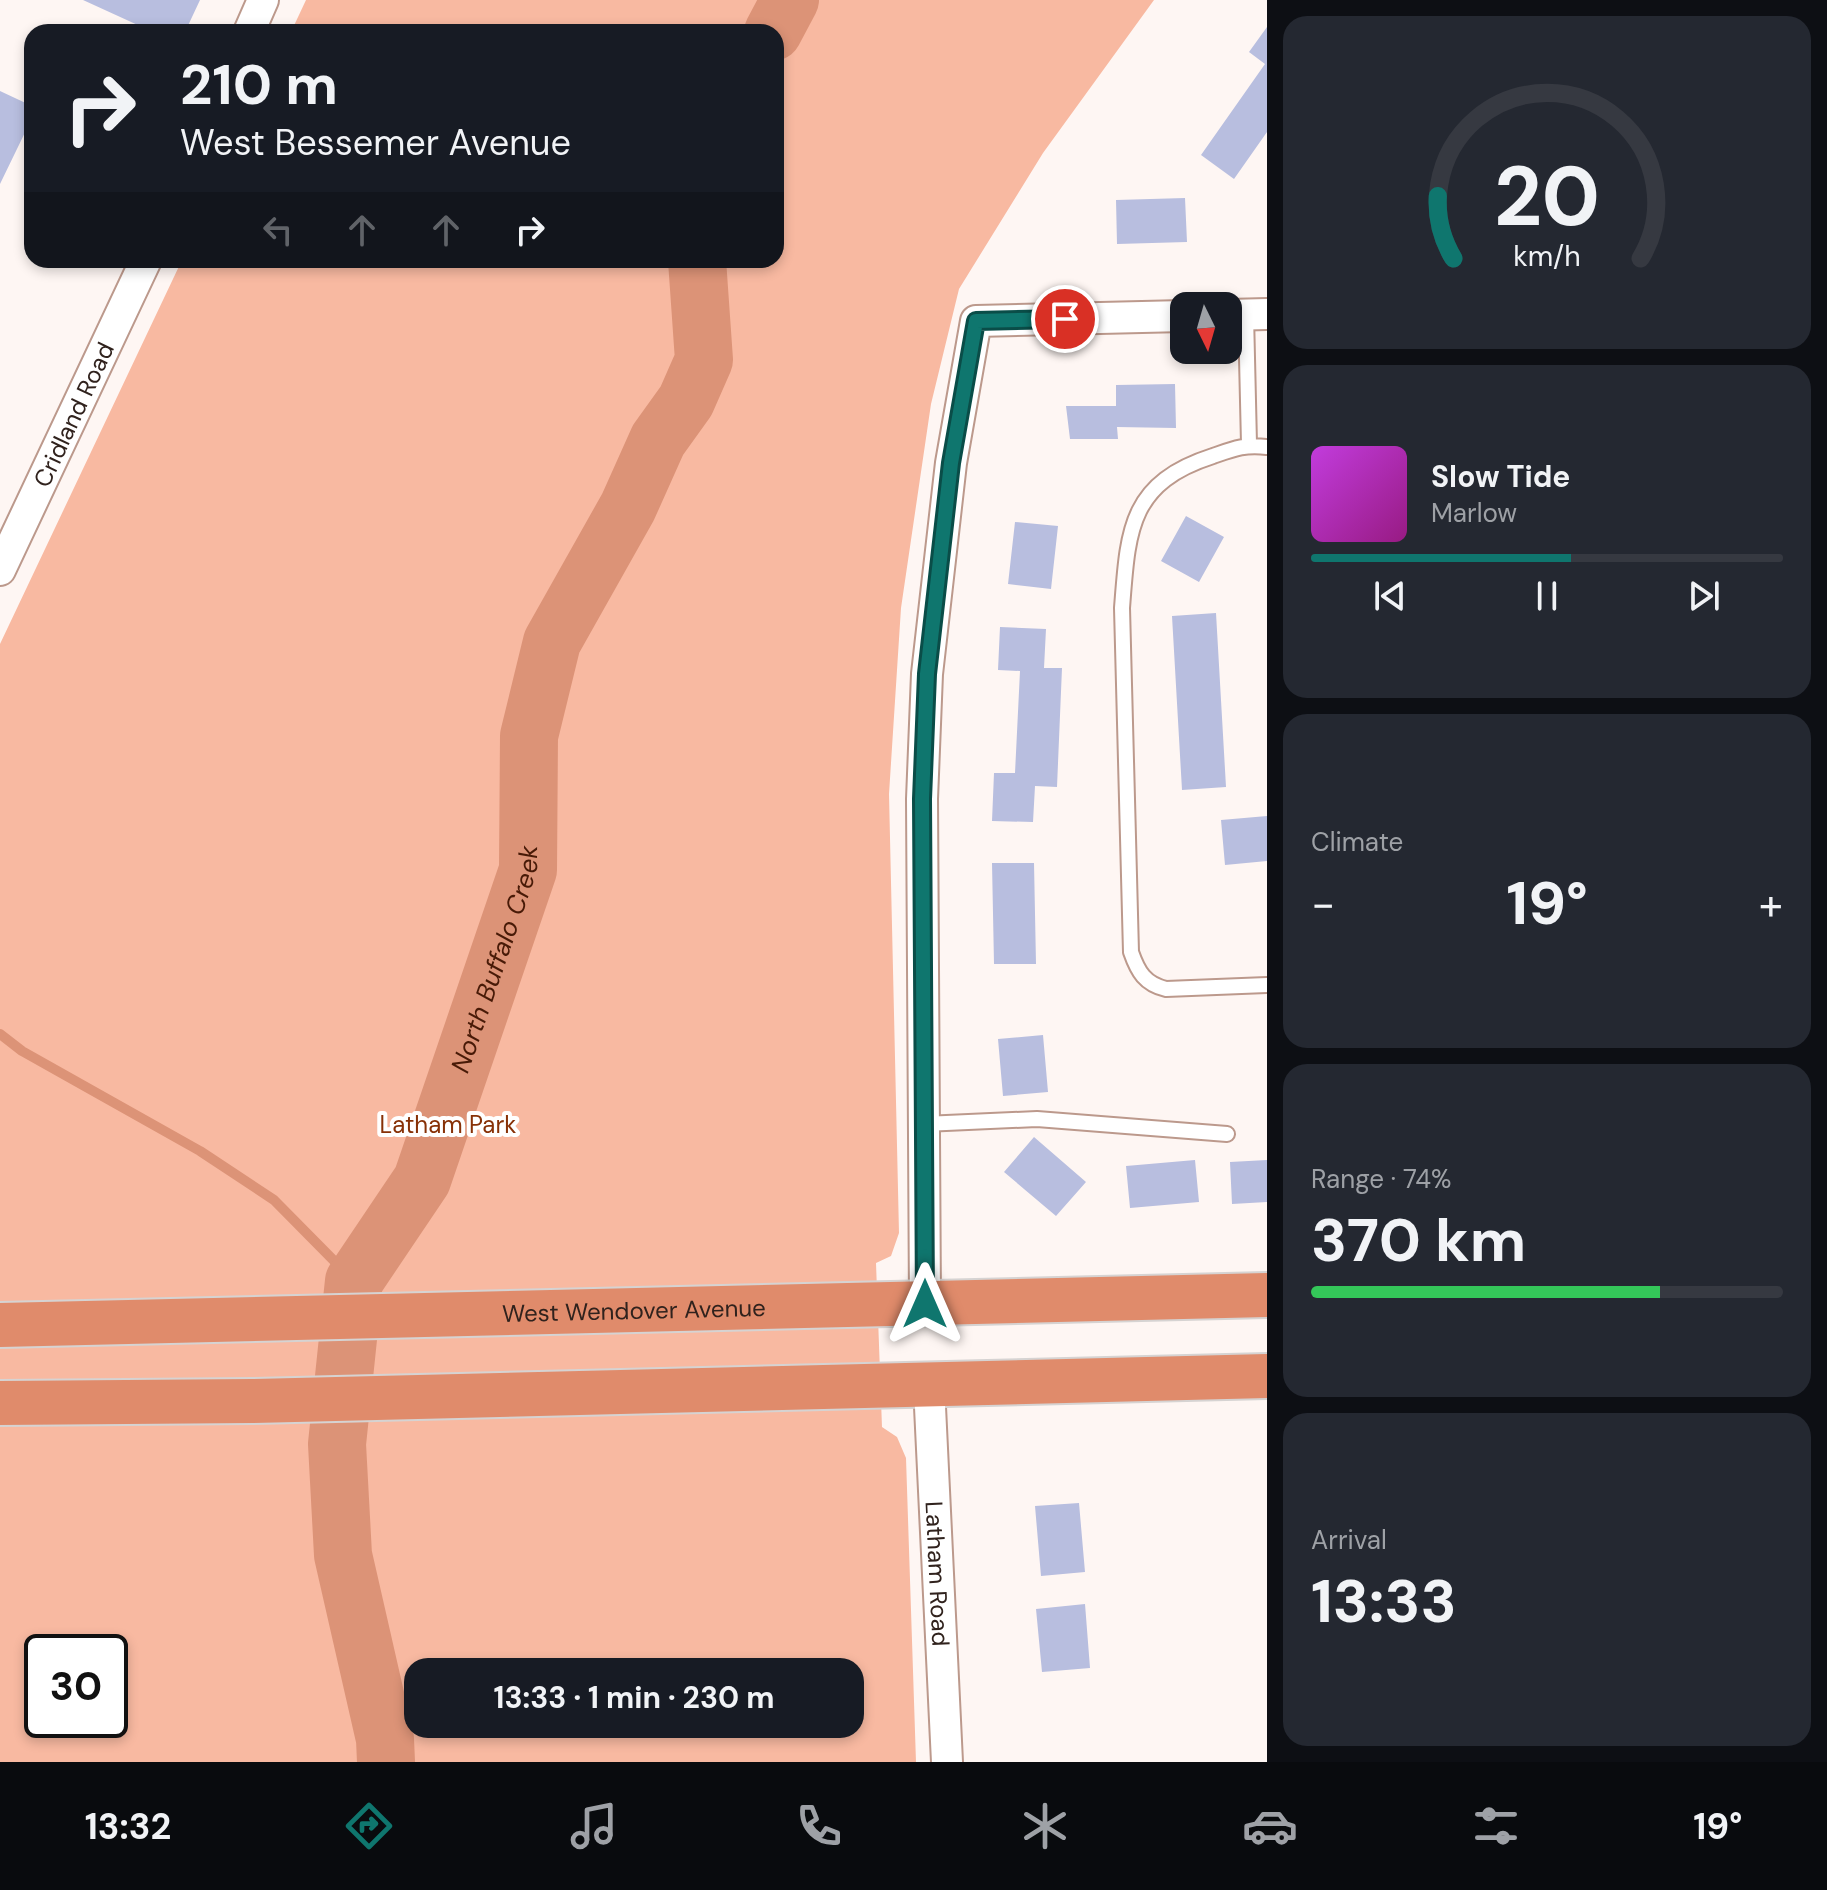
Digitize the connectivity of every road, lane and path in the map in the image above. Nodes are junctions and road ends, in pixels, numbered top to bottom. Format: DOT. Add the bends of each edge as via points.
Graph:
graph roads {
  1 [pos="263,0"];
  2 [pos="252,24"];
  3 [pos="142,268"];
  4 [pos="1247,315"];
  5 [pos="1170,316"];
  6 [pos="1249,444"];
  7 [pos="1267,447"];
  8 [pos="0,570"];
  9 [pos="1267,985"];
  10 [pos="924,1124"];
  11 [pos="1227,1134"];
  12 [pos="1267,1295"];
  13 [pos="925,1304"];
  14 [pos="0,1325"];
  15 [pos="1267,1376"];
  16 [pos="929,1386"];
  17 [pos="0,1403"];
  18 [pos="947,1762"];
  1 -- 2 [label="street"];
  3 -- 8 [label="street, Cridland Road"];
  4 -- 6 [label="lane"];
  5 -- 10 [label="street" via="976,321 951,463 927,674 922,799"];
  6 -- 7 [label="lane"];
  6 -- 9 [label="lane" via="1190,463 1161,482 1144,500 1126,553 1122,608 1131,952 1138,971 1152,985 1166,989"];
  10 -- 11 [label="lane" via="1037,1119"];
  10 -- 13 [label="street"];
  12 -- 13 [label="highway, West Wendover Avenue"];
  13 -- 14 [label="highway, West Wendover Avenue"];
  15 -- 16 [label="highway"];
  16 -- 17 [label="highway"];
  16 -- 18 [label="street, Latham Road"];
}
